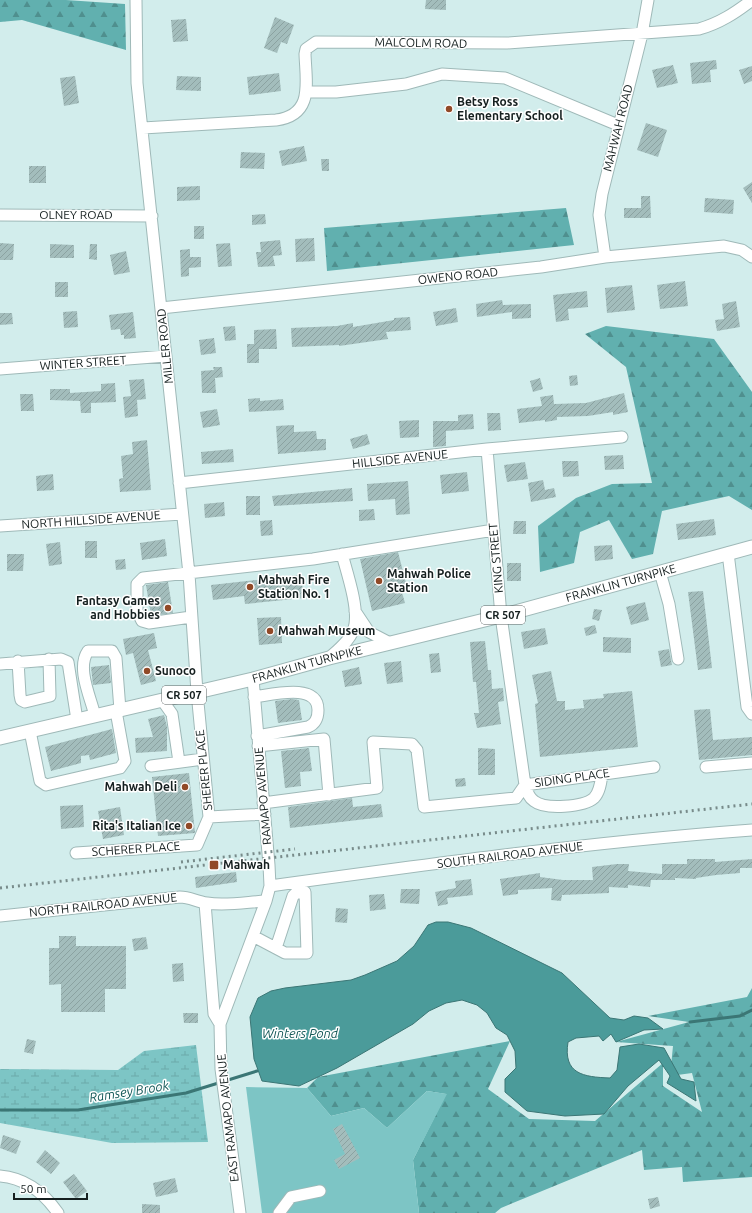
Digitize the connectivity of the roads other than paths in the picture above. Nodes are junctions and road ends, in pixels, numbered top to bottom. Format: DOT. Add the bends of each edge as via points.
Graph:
graph roads {
  1 [pos="136,0"];
  2 [pos="648,0"];
  3 [pos="752,0"];
  4 [pos="642,34"];
  5 [pos="307,92"];
  6 [pos="618,125"];
  7 [pos="142,128"];
  8 [pos="0,215"];
  9 [pos="152,216"];
  10 [pos="752,243"];
  11 [pos="742,250"];
  12 [pos="604,257"];
  13 [pos="752,257"];
  14 [pos="161,308"];
  15 [pos="166,356"];
  16 [pos="0,369"];
  17 [pos="622,437"];
  18 [pos="487,449"];
  19 [pos="179,482"];
  20 [pos="182,514"];
  21 [pos="0,526"];
  22 [pos="494,530"];
  23 [pos="752,547"];
  24 [pos="728,553"];
  25 [pos="342,554"];
  26 [pos="660,572"];
  27 [pos="188,574"];
  28 [pos="355,610"];
  29 [pos="501,616"];
  30 [pos="192,617"];
  31 [pos="390,643"];
  32 [pos="329,658"];
  33 [pos="49,659"];
  34 [pos="678,659"];
  35 [pos="18,661"];
  36 [pos="0,664"];
  37 [pos="253,679"];
  38 [pos="196,692"];
  39 [pos="254,697"];
  40 [pos="162,700"];
  41 [pos="118,711"];
  42 [pos="752,714"];
  43 [pos="95,716"];
  44 [pos="78,720"];
  45 [pos="30,731"];
  46 [pos="0,738"];
  47 [pos="258,741"];
  48 [pos="203,759"];
  49 [pos="179,762"];
  50 [pos="752,763"];
  51 [pos="151,766"];
  52 [pos="654,767"];
  53 [pos="706,767"];
  54 [pos="602,774"];
  55 [pos="524,785"];
  56 [pos="328,795"];
  57 [pos="264,809"];
  58 [pos="209,817"];
  59 [pos="752,830"];
  60 [pos="197,845"];
  61 [pos="76,853"];
  62 [pos="270,886"];
  63 [pos="305,886"];
  64 [pos="266,900"];
  65 [pos="205,903"];
  66 [pos="0,916"];
  67 [pos="253,936"];
  68 [pos="276,948"];
  69 [pos="220,1024"];
  70 [pos="0,1176"];
  71 [pos="320,1191"];
  72 [pos="58,1213"];
  73 [pos="240,1213"];
  74 [pos="279,1213"];
  1 -- 7 [label="street, MILLER ROAD" via="136,46"];
  2 -- 4 [label="street, MAHWAH ROAD"];
  3 -- 4 [label="street, MALCOLM ROAD" via="714,25 699,29"];
  4 -- 5 [label="street, MALCOLM ROAD" via="474,44 316,42 306,49 305,54"];
  4 -- 6 [label="street, MAHWAH ROAD"];
  5 -- 6 [label="street" via="336,92 406,84 442,74 505,78"];
  5 -- 7 [label="street, MALCOLM ROAD" via="301,108 285,119"];
  6 -- 12 [label="street, MAHWAH ROAD" via="606,171 599,215"];
  7 -- 9 [label="street, MILLER ROAD"];
  8 -- 9 [label="street, OLNEY ROAD"];
  9 -- 14 [label="street, MILLER ROAD"];
  10 -- 11 [label="street"];
  11 -- 12 [label="street, OWENO ROAD" via="724,246"];
  11 -- 13 [label="street"];
  12 -- 14 [label="street, OWENO ROAD" via="541,267"];
  14 -- 15 [label="street, MILLER ROAD"];
  15 -- 16 [label="street, WINTER STREET"];
  15 -- 19 [label="street, MILLER ROAD"];
  17 -- 18 [label="street, HILLSIDE AVENUE"];
  18 -- 19 [label="street, HILLSIDE AVENUE"];
  18 -- 22 [label="street, KING STREET"];
  19 -- 20 [label="street, MILLER ROAD"];
  20 -- 21 [label="street, NORTH HILLSIDE AVENUE"];
  20 -- 27 [label="street, MILLER ROAD"];
  22 -- 25 [label="street"];
  22 -- 29 [label="street, KING STREET"];
  23 -- 24 [label="main road, FRANKLIN TURNPIKE / CR 507"];
  24 -- 26 [label="main road, FRANKLIN TURNPIKE / CR 507"];
  24 -- 42 [label="street" via="747,707"];
  25 -- 27 [label="street"];
  25 -- 28 [label="street"];
  26 -- 29 [label="main road, FRANKLIN TURNPIKE / CR 507"];
  26 -- 34 [label="street" via="669,604"];
  27 -- 30 [label="street, MILLER ROAD"];
  27 -- 30 [label="street" via="143,578 137,584 137,611 142,621 149,623"];
  28 -- 31 [label="street" via="369,632"];
  28 -- 32 [label="street" via="355,625 344,645"];
  29 -- 31 [label="main road, FRANKLIN TURNPIKE / CR 507"];
  29 -- 55 [label="street, KING STREET"];
  30 -- 38 [label="street, MILLER ROAD"];
  31 -- 32 [label="main road, FRANKLIN TURNPIKE / CR 507"];
  32 -- 37 [label="main road, FRANKLIN TURNPIKE / CR 507"];
  33 -- 35 [label="street"];
  33 -- 35 [label="street" via="50,696 25,702 21,700"];
  33 -- 44 [label="street" via="68,662"];
  35 -- 36 [label="street"];
  37 -- 38 [label="main road, FRANKLIN TURNPIKE / CR 507"];
  37 -- 39 [label="street, RAMAPO AVENUE"];
  38 -- 40 [label="main road, FRANKLIN TURNPIKE / CR 507"];
  38 -- 48 [label="street, SHERER PLACE"];
  39 -- 47 [label="street, RAMAPO AVENUE"];
  39 -- 47 [label="street" via="299,691 311,696 318,707 314,724"];
  40 -- 41 [label="main road, FRANKLIN TURNPIKE / CR 507"];
  40 -- 49 [label="street" via="172,714"];
  41 -- 43 [label="main road, FRANKLIN TURNPIKE / CR 507"];
  41 -- 43 [label="street" via="119,681 114,655 112,651 88,651 83,664"];
  41 -- 45 [label="street" via="125,761 120,768 112,770 46,785 40,781"];
  43 -- 44 [label="main road, FRANKLIN TURNPIKE / CR 507"];
  44 -- 45 [label="main road, FRANKLIN TURNPIKE / CR 507"];
  45 -- 46 [label="main road, FRANKLIN TURNPIKE / CR 507"];
  47 -- 56 [label="street" via="324,738"];
  47 -- 57 [label="street, RAMAPO AVENUE"];
  48 -- 49 [label="street"];
  48 -- 58 [label="street, SHERER PLACE"];
  49 -- 51 [label="street"];
  50 -- 53 [label="street"];
  52 -- 54 [label="street, SIDING PLACE"];
  54 -- 55 [label="street, SIDING PLACE"];
  54 -- 55 [label="street" via="595,797 579,804 554,807 540,805 528,795"];
  55 -- 56 [label="street, SIDING PLACE" via="516,798 424,807 417,750 412,744 373,742 377,788"];
  56 -- 57 [label="street"];
  57 -- 58 [label="street"];
  57 -- 62 [label="street, RAMAPO AVENUE"];
  58 -- 60 [label="street, SHERER PLACE"];
  59 -- 63 [label="street, SOUTH RAILROAD AVENUE" via="668,836 449,861"];
  60 -- 61 [label="street, SCHERER PLACE"];
  62 -- 63 [label="street, SOUTH RAILROAD AVENUE"];
  62 -- 64 [label="street, RAMAPO AVENUE"];
  63 -- 68 [label="street" via="293,896"];
  63 -- 68 [label="street" via="307,953 285,953"];
  64 -- 65 [label="street"];
  64 -- 67 [label="street, RAMAPO AVENUE"];
  65 -- 66 [label="street, NORTH RAILROAD AVENUE" via="189,897 180,897"];
  65 -- 69 [label="street" via="214,1014"];
  67 -- 68 [label="street"];
  67 -- 69 [label="street, RAMAPO AVENUE"];
  69 -- 73 [label="street, EAST RAMAPO AVENUE" via="221,1069"];
  70 -- 72 [label="street" via="33,1187"];
  71 -- 74 [label="street" via="291,1197"];
}
